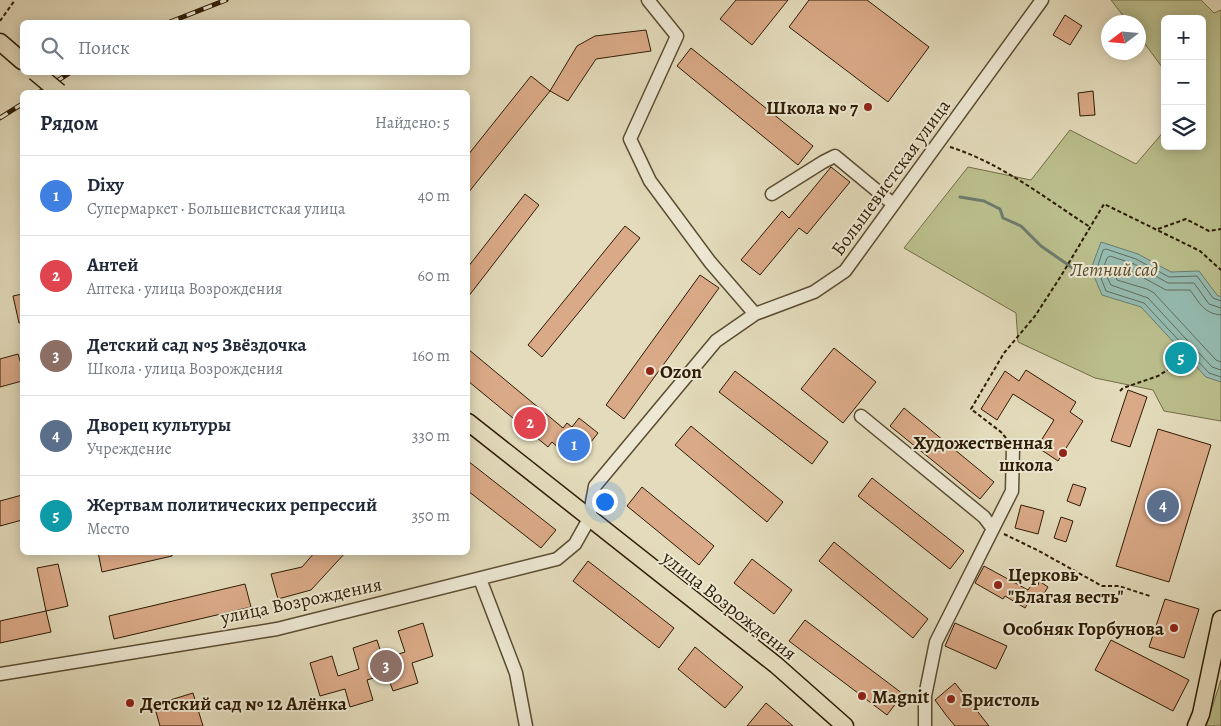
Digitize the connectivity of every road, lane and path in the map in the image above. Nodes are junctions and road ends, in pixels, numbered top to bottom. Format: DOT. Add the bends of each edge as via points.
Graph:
graph roads {
  1 [pos="15,0"];
  2 [pos="648,0"];
  3 [pos="1042,0"];
  4 [pos="0,20"];
  5 [pos="0,42"];
  6 [pos="19,59"];
  7 [pos="39,75"];
  8 [pos="57,90"];
  9 [pos="938,143"];
  10 [pos="772,194"];
  11 [pos="893,204"];
  12 [pos="1090,228"];
  13 [pos="1221,229"];
  14 [pos="1157,230"];
  15 [pos="1221,270"];
  16 [pos="755,314"];
  17 [pos="1180,362"];
  18 [pos="1120,391"];
  19 [pos="861,416"];
  20 [pos="470,424"];
  21 [pos="1014,447"];
  22 [pos="588,519"];
  23 [pos="993,529"];
  24 [pos="480,579"];
  25 [pos="1150,596"];
  26 [pos="1221,619"];
  27 [pos="0,674"];
  28 [pos="526,726"];
  29 [pos="845,726"];
  30 [pos="925,726"];
  31 [pos="1196,726"];
  1 -- 4 [label="path"];
  2 -- 16 [label="street" via="677,36 630,139 650,181 710,262"];
  3 -- 9 [label="street, Большевистская улица"];
  5 -- 6 [label="main road"];
  7 -- 8 [label="main road, bridge"];
  9 -- 11 [label="street, Большевистская улица"];
  9 -- 12 [label="path" via="998,167"];
  10 -- 11 [label="street" via="835,156"];
  11 -- 16 [label="street, Большевистская улица" via="845,271 814,292"];
  12 -- 14 [label="path" via="1104,204"];
  12 -- 21 [label="path" via="1035,316 1004,354 971,409 1001,432"];
  13 -- 14 [label="path" via="1209,231 1186,219"];
  14 -- 15 [label="path" via="1200,251"];
  16 -- 22 [label="street, Большевистская улица" via="716,341 595,486"];
  17 -- 18 [label="path" via="1158,376"];
  19 -- 23 [label="street" via="984,516"];
  20 -- 22 [label="main road, улица Возрождения"];
  21 -- 23 [label="street" via="1012,491"];
  22 -- 24 [label="street, улица Возрождения" via="576,544 557,559"];
  22 -- 29 [label="main road, улица Возрождения" via="776,665"];
  23 -- 25 [label="path" via="1102,586 1119,586"];
  23 -- 30 [label="street" via="936,642 925,696"];
  24 -- 27 [label="street, улица Возрождения" via="277,629"];
  24 -- 28 [label="street" via="516,673"];
  26 -- 31 [label="main road"];
}
